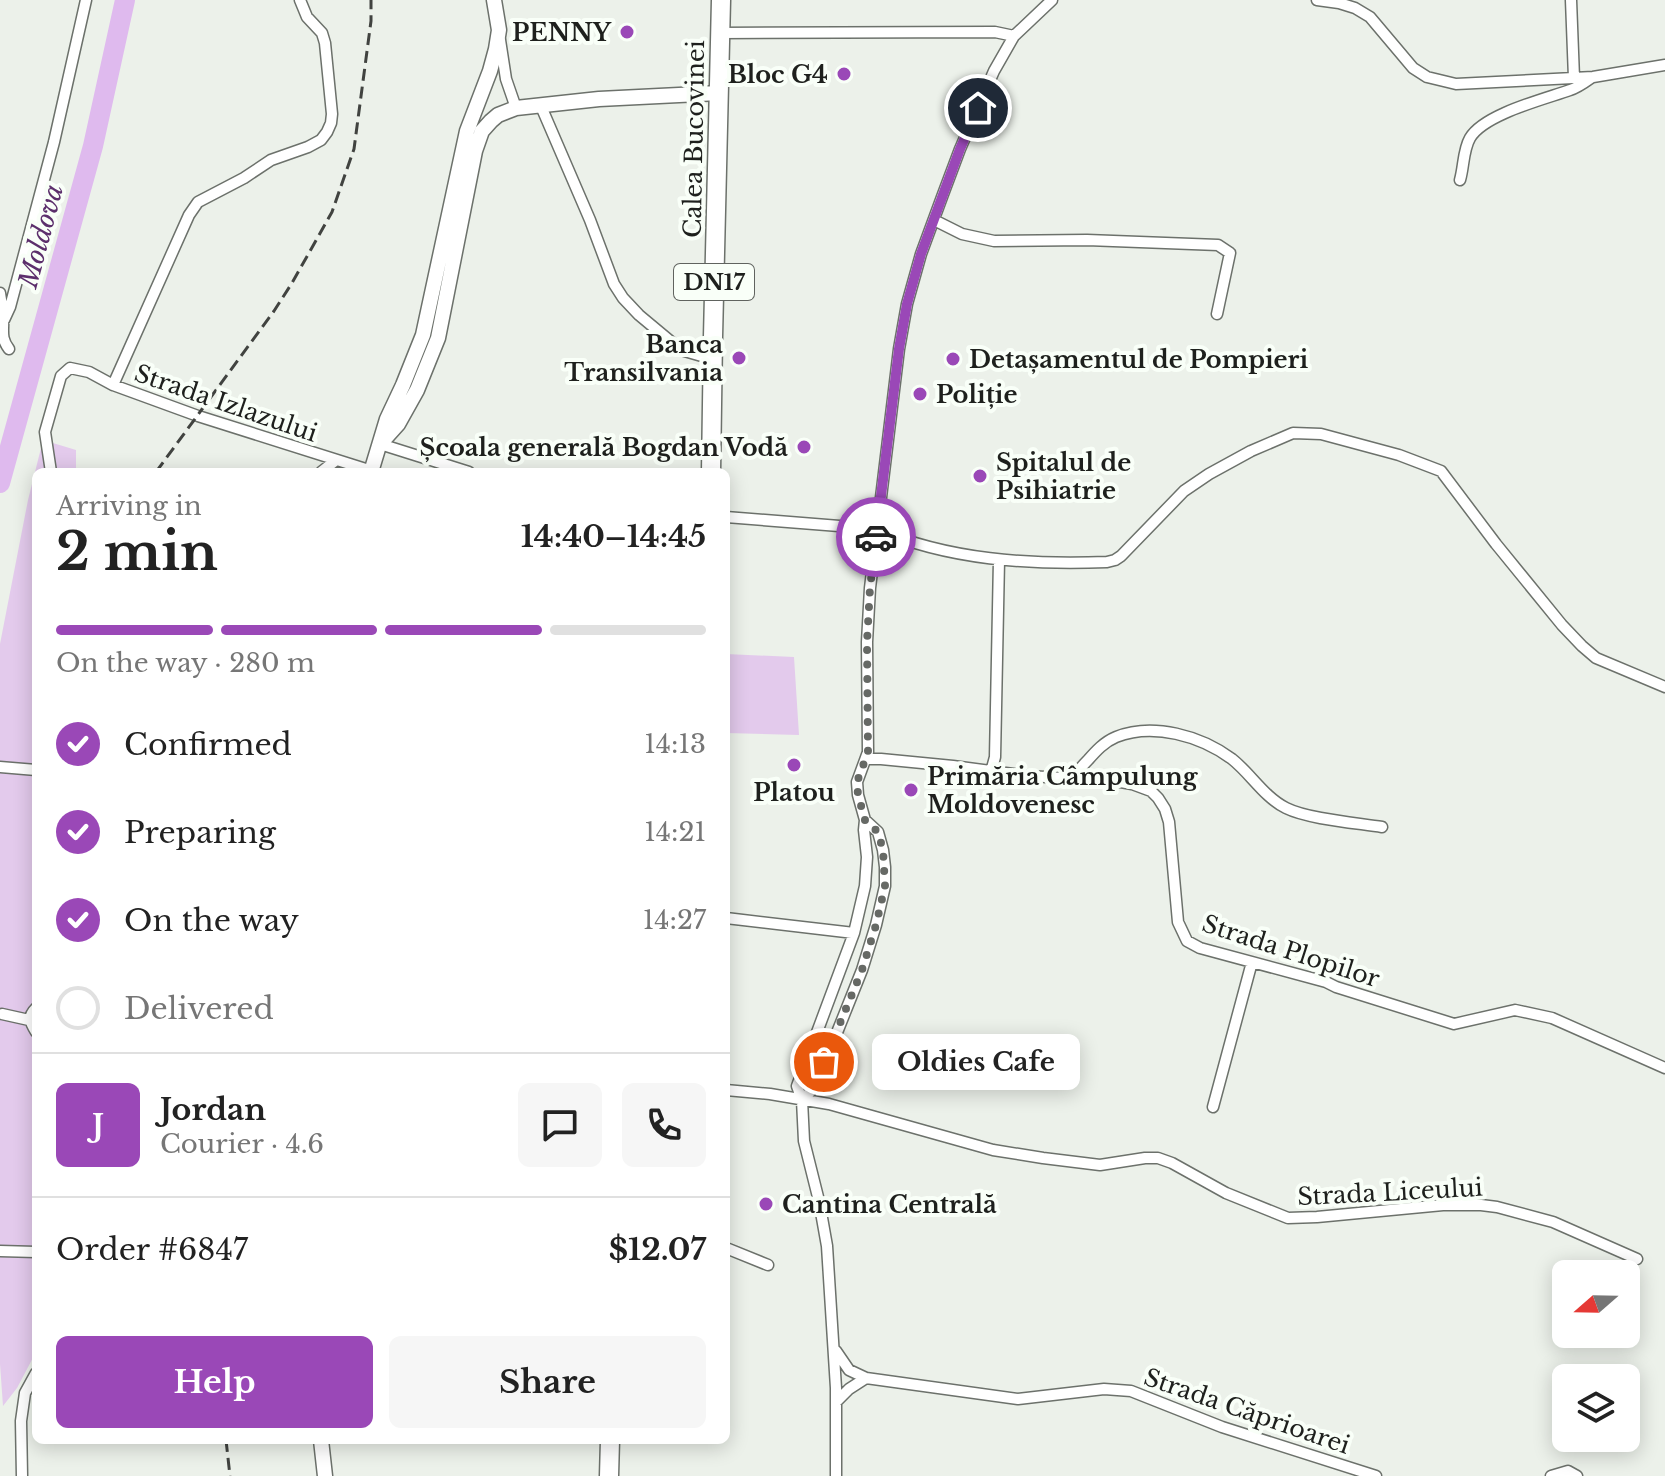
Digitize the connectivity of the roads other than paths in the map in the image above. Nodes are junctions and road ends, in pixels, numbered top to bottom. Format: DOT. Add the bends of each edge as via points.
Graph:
graph roads {
  1 [pos="86,0"];
  2 [pos="300,0"];
  3 [pos="494,0"];
  4 [pos="721,0"];
  5 [pos="1052,0"];
  6 [pos="1317,0"];
  7 [pos="1571,0"];
  8 [pos="499,30"];
  9 [pos="720,33"];
  10 [pos="1014,36"];
  11 [pos="1665,65"];
  12 [pos="1593,77"];
  13 [pos="1574,78"];
  14 [pos="719,93"];
  15 [pos="540,104"];
  16 [pos="516,108"];
  17 [pos="1460,180"];
  18 [pos="934,220"];
  19 [pos="0,293"];
  20 [pos="1217,314"];
  21 [pos="4,320"];
  22 [pos="9,349"];
  23 [pos="712,359"];
  24 [pos="113,385"];
  25 [pos="380,444"];
  26 [pos="335,461"];
  27 [pos="50,468"];
  28 [pos="326,468"];
  29 [pos="359,468"];
  30 [pos="373,468"];
  31 [pos="456,468"];
  32 [pos="711,468"];
  33 [pos="730,517"];
  34 [pos="877,529"];
  35 [pos="999,560"];
  36 [pos="1665,687"];
  37 [pos="866,759"];
  38 [pos="0,767"];
  39 [pos="32,770"];
  40 [pos="991,772"];
  41 [pos="1073,779"];
  42 [pos="865,820"];
  43 [pos="1382,827"];
  44 [pos="730,918"];
  45 [pos="854,933"];
  46 [pos="1252,962"];
  47 [pos="32,1012"];
  48 [pos="2,1014"];
  49 [pos="29,1020"];
  50 [pos="32,1025"];
  51 [pos="1665,1068"];
  52 [pos="730,1090"];
  53 [pos="802,1100"];
  54 [pos="1213,1107"];
  55 [pos="730,1250"];
  56 [pos="0,1251"];
  57 [pos="32,1252"];
  58 [pos="1637,1259"];
  59 [pos="768,1265"];
  60 [pos="833,1346"];
  61 [pos="866,1378"];
  62 [pos="32,1380"];
  63 [pos="836,1402"];
  64 [pos="321,1444"];
  65 [pos="610,1444"];
  66 [pos="22,1476"];
  67 [pos="325,1476"];
  68 [pos="609,1476"];
  69 [pos="836,1476"];
  70 [pos="1376,1476"];
  71 [pos="1551,1476"];
  72 [pos="1577,1476"];
  1 -- 21 [label="street" via="54,142"];
  2 -- 24 [label="street" via="325,43 331,123 321,140 271,160 198,202"];
  3 -- 8 [label="street"];
  4 -- 9 [label="highway, Calea Bucovinei / DN17"];
  5 -- 10 [label="street"];
  6 -- 13 [label="street" via="1370,17 1427,77 1456,84"];
  7 -- 13 [label="street"];
  8 -- 16 [label="street"];
  8 -- 25 [label="street" via="467,131 423,335"];
  9 -- 10 [label="street"];
  9 -- 14 [label="highway, Calea Bucovinei / DN17"];
  10 -- 18 [label="street" via="986,87"];
  11 -- 12 [label="street"];
  12 -- 13 [label="street"];
  12 -- 17 [label="street" via="1476,130"];
  14 -- 15 [label="street"];
  14 -- 23 [label="highway, Calea Bucovinei / DN17"];
  15 -- 16 [label="street"];
  15 -- 23 [label="street" via="623,298 681,350"];
  16 -- 25 [label="street" via="498,115 478,140 438,338 417,390"];
  18 -- 20 [label="street" via="994,241 1218,245 1230,253"];
  18 -- 34 [label="street" via="903,324"];
  19 -- 21 [label="street"];
  21 -- 22 [label="street" via="1,339"];
  23 -- 32 [label="highway, Calea Bucovinei / DN17"];
  24 -- 26 [label="street, Strada Izlazului"];
  24 -- 27 [label="street, Strada Izlazului" via="70,368 61,376 45,432"];
  25 -- 30 [label="street"];
  25 -- 31 [label="street"];
  26 -- 28 [label="street"];
  26 -- 29 [label="street, Strada Izlazului"];
  33 -- 34 [label="street"];
  34 -- 35 [label="street"];
  34 -- 37 [label="street" via="867,642"];
  35 -- 36 [label="street" via="1115,560 1184,491 1209,474 1293,433 1321,434 1441,471 1582,646 1602,661"];
  35 -- 40 [label="street"];
  37 -- 40 [label="street, Strada Plopilor"];
  37 -- 42 [label="street" via="857,782"];
  38 -- 39 [label="street"];
  40 -- 41 [label="street, Strada Plopilor"];
  41 -- 43 [label="street" via="1114,738 1140,731 1171,733 1198,739 1230,758 1270,798 1290,810"];
  41 -- 46 [label="street, Strada Plopilor" via="1132,784 1158,798 1169,822 1182,933 1200,948"];
  42 -- 45 [label="street" via="867,872"];
  42 -- 53 [label="street" via="878,832 885,886 862,970 813,1089"];
  44 -- 45 [label="street"];
  45 -- 53 [label="street" via="798,1080"];
  46 -- 51 [label="street, Strada Plopilor" via="1454,1024 1515,1010 1552,1018"];
  46 -- 54 [label="street"];
  47 -- 49 [label="street"];
  48 -- 49 [label="street"];
  49 -- 50 [label="street"];
  52 -- 53 [label="street, Strada Liceului"];
  53 -- 58 [label="street, Strada Liceului" via="993,1150 1087,1165 1158,1158 1288,1218 1481,1205 1553,1222"];
  53 -- 60 [label="street" via="804,1141 825,1236"];
  55 -- 59 [label="street"];
  56 -- 57 [label="street"];
  60 -- 61 [label="street" via="849,1370"];
  60 -- 63 [label="street"];
  61 -- 63 [label="street"];
  61 -- 70 [label="street, Strada Căprioarei" via="1018,1399 1131,1391 1222,1427"];
  62 -- 66 [label="street" via="21,1421"];
  63 -- 69 [label="street"];
  64 -- 67 [label="street"];
  65 -- 68 [label="highway"];
  71 -- 72 [label="street" via="1568,1471"];
}
